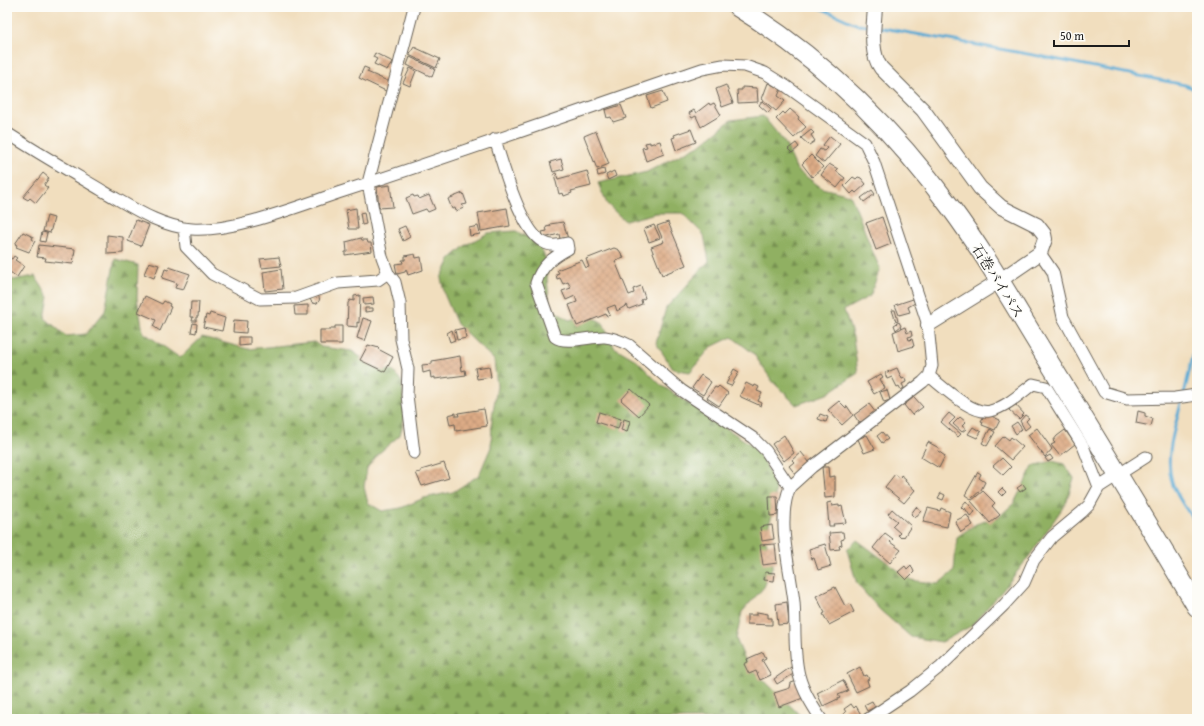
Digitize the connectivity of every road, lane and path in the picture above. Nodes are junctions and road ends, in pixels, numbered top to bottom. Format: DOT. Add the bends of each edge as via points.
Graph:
graph roads {
  1 [pos="414,7"];
  2 [pos="738,7"];
  3 [pos="875,7"];
  4 [pos="7,133"];
  5 [pos="495,139"];
  6 [pos="368,183"];
  7 [pos="184,228"];
  8 [pos="1040,253"];
  9 [pos="388,273"];
  10 [pos="999,282"];
  11 [pos="928,325"];
  12 [pos="929,376"];
  13 [pos="1193,396"];
  14 [pos="414,452"];
  15 [pos="1146,457"];
  16 [pos="1119,474"];
  17 [pos="790,487"];
  18 [pos="1100,487"];
  19 [pos="1197,607"];
  20 [pos="820,719"];
  21 [pos="868,719"];
  1 -- 6 [label="street"];
  2 -- 10 [label="highway, 石巻バイパス" via="796,47 864,107 899,144 952,209"];
  3 -- 8 [label="street" via="876,61 923,110 980,188 1001,207 1037,225 1045,239"];
  4 -- 7 [label="street" via="142,212"];
  5 -- 6 [label="street"];
  5 -- 11 [label="street" via="702,69 723,65 745,66 765,73 865,143 884,190"];
  5 -- 17 [label="street" via="519,208 531,231 538,239 550,245 567,243 568,249 550,260 536,282 556,337 564,340 605,337 629,345 681,390 753,438 766,451"];
  6 -- 7 [label="street" via="239,224 215,228"];
  6 -- 9 [label="street" via="382,257"];
  7 -- 9 [label="street" via="186,247 212,274 260,299 296,298 338,283 378,280"];
  8 -- 10 [label="street"];
  8 -- 13 [label="street" via="1053,272 1063,317 1104,392 1127,399"];
  9 -- 14 [label="street" via="395,282 400,303 401,339 408,369 407,395"];
  10 -- 11 [label="street"];
  10 -- 16 [label="highway, 石巻バイパス"];
  11 -- 12 [label="street" via="932,357"];
  12 -- 17 [label="street" via="910,394 803,474"];
  12 -- 18 [label="street" via="979,411 990,411 1008,403 1033,384 1046,386 1083,446"];
  15 -- 16 [label="street"];
  16 -- 18 [label="street"];
  16 -- 19 [label="highway, 石巻バイパス"];
  17 -- 20 [label="street" via="786,497 784,526 794,603 795,646 799,675"];
  18 -- 21 [label="street" via="1089,505 1052,537 1034,560 1024,583 1004,606 941,666 910,691"];
}
